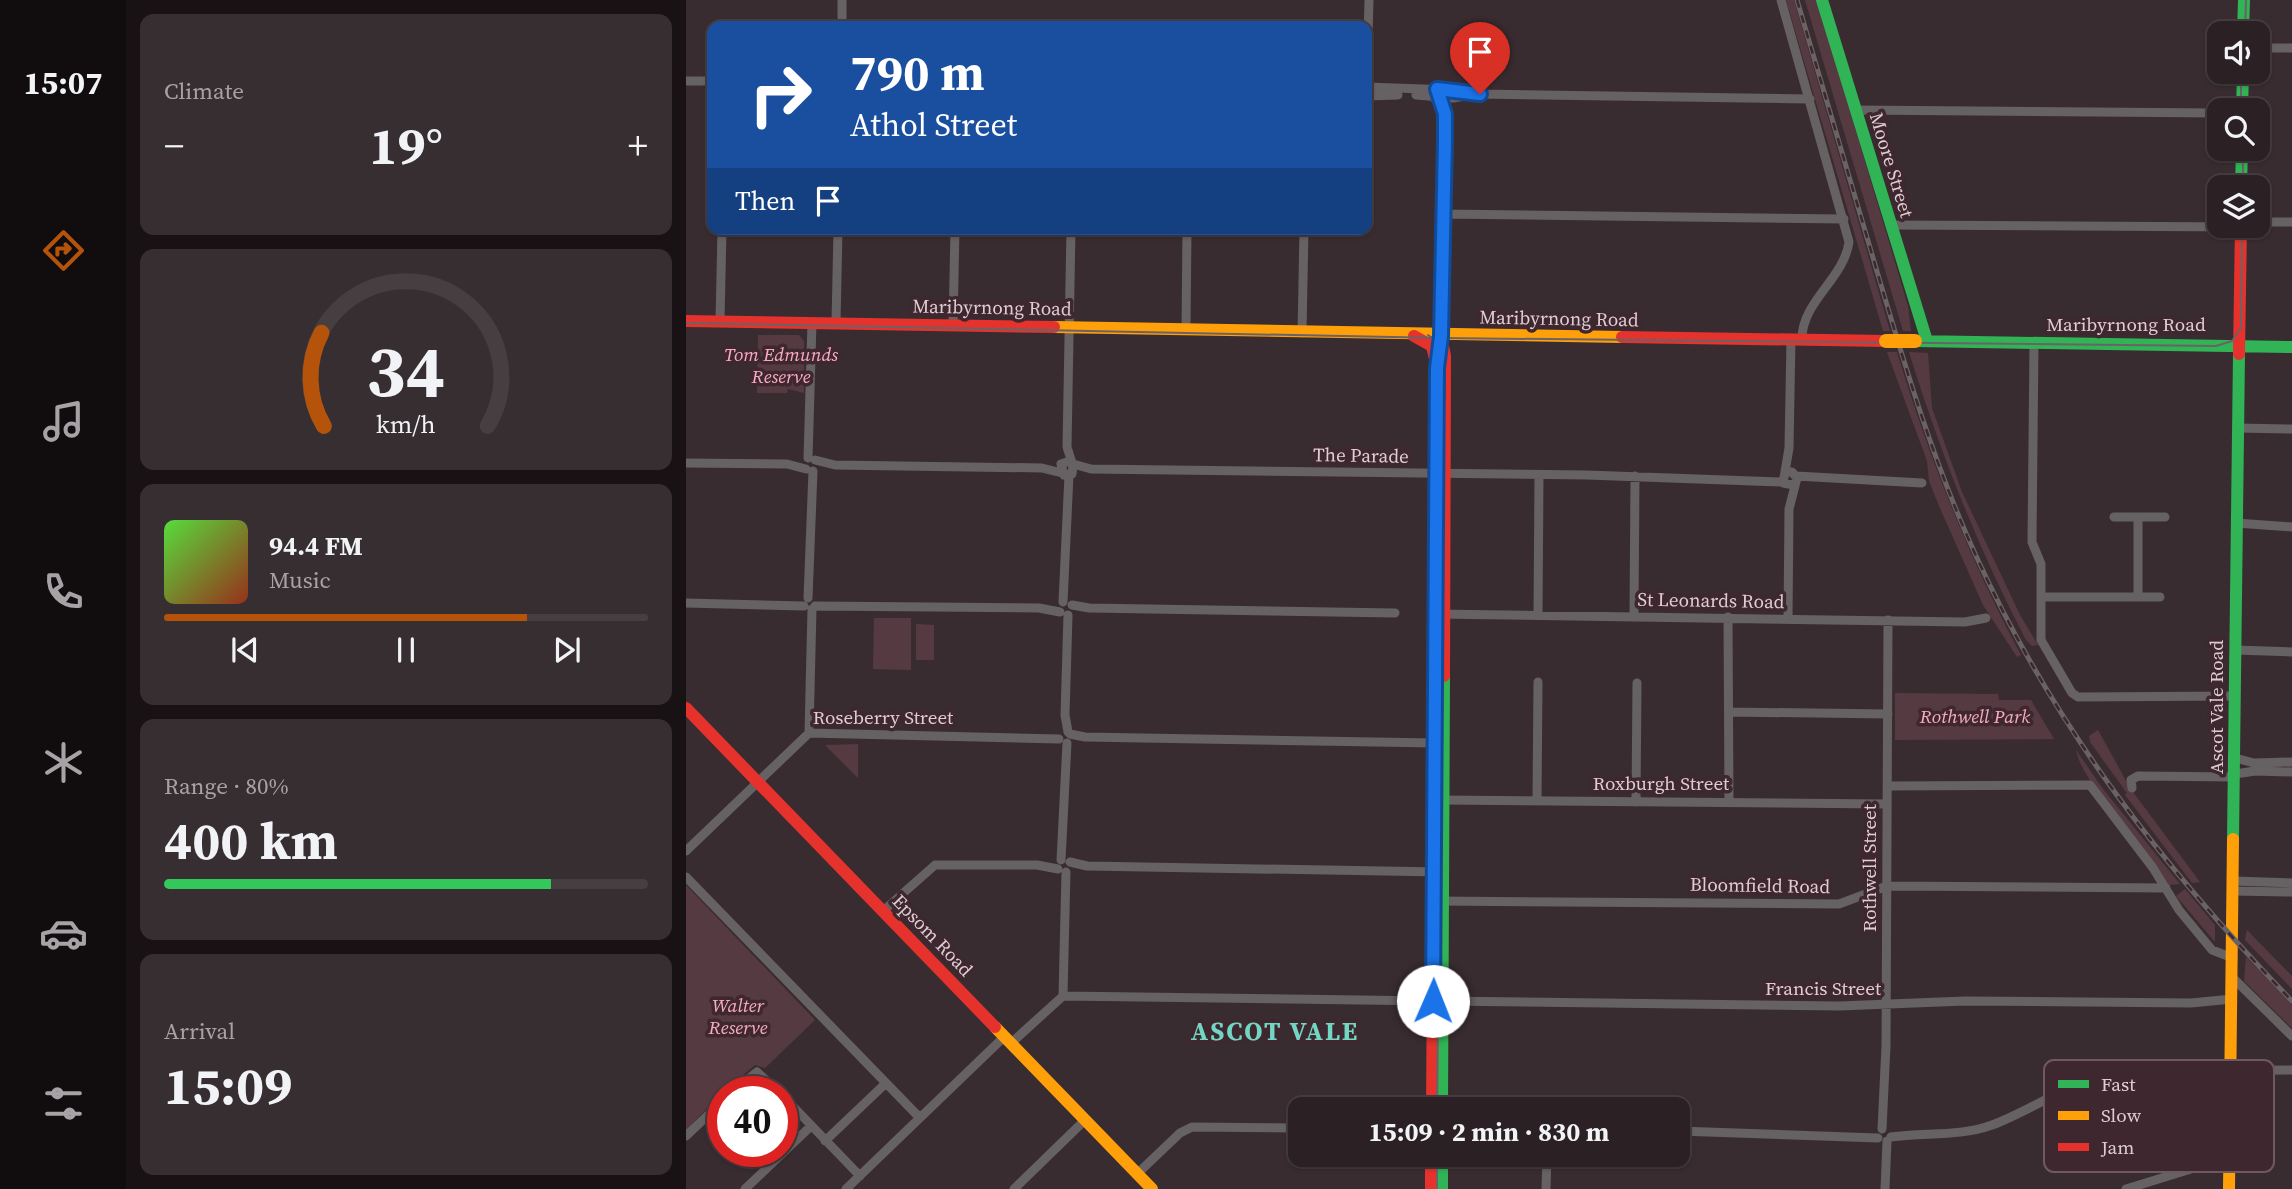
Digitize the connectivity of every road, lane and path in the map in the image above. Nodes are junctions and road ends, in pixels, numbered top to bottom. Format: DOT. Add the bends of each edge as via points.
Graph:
graph roads {
  1 [pos="842,0"];
  2 [pos="1369,0"];
  3 [pos="1781,0"];
  4 [pos="1822,0"];
  5 [pos="2244,0"];
  6 [pos="842,21"];
  7 [pos="1369,21"];
  8 [pos="2243,21"];
  9 [pos="2270,48"];
  10 [pos="2292,48"];
  11 [pos="686,81"];
  12 [pos="707,81"];
  13 [pos="1372,89"];
  14 [pos="1445,97"];
  15 [pos="1810,99"];
  16 [pos="1856,110"];
  17 [pos="2207,113"];
  18 [pos="1444,214"];
  19 [pos="1844,219"];
  20 [pos="2270,222"];
  21 [pos="2292,222"];
  22 [pos="1890,225"];
  23 [pos="2207,226"];
  24 [pos="722,235"];
  25 [pos="838,235"];
  26 [pos="955,235"];
  27 [pos="1071,235"];
  28 [pos="1187,235"];
  29 [pos="1304,235"];
  30 [pos="2241,238"];
  31 [pos="686,321"];
  32 [pos="720,321"];
  33 [pos="811,323"];
  34 [pos="836,323"];
  35 [pos="953,325"];
  36 [pos="1068,327"];
  37 [pos="1186,330"];
  38 [pos="1301,333"];
  39 [pos="1796,340"];
  40 [pos="1921,341"];
  41 [pos="2034,342"];
  42 [pos="2239,344"];
  43 [pos="2292,344"];
  44 [pos="1438,345"];
  45 [pos="2237,428"];
  46 [pos="2292,429"];
  47 [pos="686,463"];
  48 [pos="811,465"];
  49 [pos="1067,468"];
  50 [pos="1440,474"];
  51 [pos="1539,475"];
  52 [pos="1635,477"];
  53 [pos="1789,479"];
  54 [pos="1922,484"];
  55 [pos="2114,517"];
  56 [pos="2138,517"];
  57 [pos="2165,517"];
  58 [pos="2236,527"];
  59 [pos="2292,527"];
  60 [pos="2138,596"];
  61 [pos="2041,597"];
  62 [pos="2160,597"];
  63 [pos="686,603"];
  64 [pos="809,603"];
  65 [pos="1066,608"];
  66 [pos="1395,613"];
  67 [pos="1439,614"];
  68 [pos="1538,615"];
  69 [pos="1634,616"];
  70 [pos="1728,618"];
  71 [pos="1986,618"];
  72 [pos="1788,619"];
  73 [pos="1888,620"];
  74 [pos="2235,650"];
  75 [pos="2292,652"];
  76 [pos="1538,682"];
  77 [pos="1637,683"];
  78 [pos="2235,696"];
  79 [pos="686,708"];
  80 [pos="1729,712"];
  81 [pos="1888,714"];
  82 [pos="808,733"];
  83 [pos="1064,737"];
  84 [pos="1438,743"];
  85 [pos="2235,758"];
  86 [pos="2292,762"];
  87 [pos="2292,772"];
  88 [pos="2235,776"];
  89 [pos="757,781"];
  90 [pos="1887,786"];
  91 [pos="2132,788"];
  92 [pos="1438,800"];
  93 [pos="1537,800"];
  94 [pos="1636,802"];
  95 [pos="1729,802"];
  96 [pos="1887,804"];
  97 [pos="686,851"];
  98 [pos="1064,866"];
  99 [pos="1438,872"];
  100 [pos="686,877"];
  101 [pos="2292,883"];
  102 [pos="1887,886"];
  103 [pos="2233,886"];
  104 [pos="2166,888"];
  105 [pos="2292,892"];
  106 [pos="1437,900"];
  107 [pos="883,911"];
  108 [pos="2233,958"];
  109 [pos="2232,977"];
  110 [pos="1063,996"];
  111 [pos="1437,1001"];
  112 [pos="2232,1003"];
  113 [pos="1886,1006"];
  114 [pos="2292,1036"];
  115 [pos="1007,1041"];
  116 [pos="2231,1060"];
  117 [pos="2274,1070"];
  118 [pos="2292,1070"];
  119 [pos="886,1083"];
  120 [pos="1433,1097"];
  121 [pos="1442,1097"];
  122 [pos="2044,1101"];
  123 [pos="798,1112"];
  124 [pos="707,1116"];
  125 [pos="920,1118"];
  126 [pos="1085,1121"];
  127 [pos="811,1126"];
  128 [pos="1288,1128"];
  129 [pos="1690,1131"];
  130 [pos="1884,1135"];
  131 [pos="686,1136"];
  132 [pos="825,1141"];
  133 [pos="1431,1167"];
  134 [pos="1442,1167"];
  135 [pos="1547,1167"];
  136 [pos="2181,1172"];
  137 [pos="1137,1174"];
  138 [pos="860,1176"];
  139 [pos="745,1189"];
  140 [pos="846,1189"];
  141 [pos="1014,1189"];
  142 [pos="1152,1189"];
  143 [pos="1431,1189"];
  144 [pos="1442,1189"];
  145 [pos="1546,1189"];
  146 [pos="1885,1189"];
  147 [pos="2126,1189"];
  1 -- 6 [label="street"];
  2 -- 7 [label="street"];
  3 -- 15 [label="street"];
  4 -- 16 [label="main road, Moore Street"];
  5 -- 8 [label="main road"];
  9 -- 10 [label="street"];
  11 -- 12 [label="street"];
  13 -- 14 [label="street"];
  14 -- 15 [label="street"];
  14 -- 18 [label="street"];
  15 -- 19 [label="street"];
  16 -- 17 [label="street"];
  16 -- 22 [label="main road, Moore Street"];
  18 -- 19 [label="street"];
  18 -- 44 [label="street"];
  19 -- 39 [label="street" via="1848,250"];
  20 -- 21 [label="street"];
  22 -- 23 [label="street"];
  22 -- 40 [label="main road, Moore Street"];
  24 -- 32 [label="street"];
  25 -- 34 [label="street"];
  26 -- 35 [label="street"];
  27 -- 36 [label="street"];
  28 -- 37 [label="street"];
  29 -- 38 [label="street"];
  30 -- 42 [label="main road, Ascot Vale Road"];
  31 -- 32 [label="main road, Maribyrnong Road"];
  32 -- 33 [label="main road, Maribyrnong Road"];
  33 -- 34 [label="main road, Maribyrnong Road"];
  33 -- 48 [label="street"];
  34 -- 35 [label="main road, Maribyrnong Road"];
  35 -- 36 [label="main road, Maribyrnong Road"];
  36 -- 37 [label="main road, Maribyrnong Road"];
  36 -- 49 [label="street"];
  37 -- 38 [label="main road, Maribyrnong Road"];
  38 -- 44 [label="main road, Maribyrnong Road"];
  39 -- 40 [label="main road, Maribyrnong Road, bridge"];
  39 -- 44 [label="main road, Maribyrnong Road"];
  39 -- 53 [label="street"];
  40 -- 41 [label="main road, Maribyrnong Road"];
  41 -- 42 [label="main road, Maribyrnong Road"];
  41 -- 61 [label="street" via="2032,542 2041,564"];
  42 -- 43 [label="main road, Maribyrnong Road"];
  42 -- 45 [label="main road, Ascot Vale Road"];
  44 -- 50 [label="main road"];
  45 -- 46 [label="street"];
  45 -- 58 [label="main road, Ascot Vale Road"];
  47 -- 48 [label="street, The Parade"];
  48 -- 49 [label="street, The Parade"];
  48 -- 64 [label="street"];
  49 -- 50 [label="street, The Parade"];
  49 -- 65 [label="street"];
  50 -- 51 [label="street, The Parade"];
  50 -- 67 [label="main road"];
  51 -- 52 [label="street, The Parade"];
  51 -- 68 [label="street"];
  52 -- 53 [label="street, The Parade"];
  52 -- 69 [label="street"];
  53 -- 54 [label="street, The Parade"];
  53 -- 72 [label="street"];
  55 -- 56 [label="street"];
  56 -- 57 [label="street"];
  56 -- 60 [label="street"];
  58 -- 59 [label="street"];
  58 -- 74 [label="main road, Ascot Vale Road"];
  60 -- 61 [label="street"];
  60 -- 62 [label="street"];
  61 -- 78 [label="street" via="2044,647 2076,696"];
  63 -- 64 [label="street"];
  64 -- 65 [label="street"];
  64 -- 82 [label="street"];
  65 -- 66 [label="street"];
  65 -- 83 [label="street"];
  67 -- 68 [label="street, St Leonards Road"];
  67 -- 84 [label="main road"];
  68 -- 69 [label="street, St Leonards Road"];
  69 -- 70 [label="street, St Leonards Road"];
  70 -- 72 [label="street, St Leonards Road"];
  70 -- 80 [label="street"];
  71 -- 73 [label="street, St Leonards Road" via="1965,622"];
  72 -- 73 [label="street, St Leonards Road"];
  73 -- 81 [label="street, Rothwell Street"];
  74 -- 75 [label="street"];
  74 -- 78 [label="main road, Ascot Vale Road"];
  76 -- 93 [label="street"];
  77 -- 94 [label="street"];
  78 -- 85 [label="main road, Ascot Vale Road"];
  79 -- 89 [label="main road, Epsom Road"];
  80 -- 81 [label="street"];
  80 -- 95 [label="street"];
  81 -- 90 [label="street, Rothwell Street"];
  82 -- 83 [label="street, Roseberry Street"];
  82 -- 89 [label="street, Roseberry Street"];
  83 -- 84 [label="street, Roseberry Street"];
  83 -- 98 [label="street"];
  84 -- 92 [label="main road"];
  85 -- 86 [label="street" via="2254,763"];
  85 -- 88 [label="main road, Ascot Vale Road"];
  87 -- 88 [label="street" via="2255,771"];
  88 -- 91 [label="street" via="2138,776 2131,780"];
  88 -- 103 [label="main road, Ascot Vale Road"];
  89 -- 97 [label="street, Roseberry Street"];
  89 -- 107 [label="main road, Epsom Road"];
  90 -- 96 [label="street, Rothwell Street"];
  90 -- 104 [label="street" via="2090,785"];
  92 -- 93 [label="street, Roxburgh Street"];
  92 -- 99 [label="main road"];
  93 -- 94 [label="street, Roxburgh Street"];
  94 -- 95 [label="street, Roxburgh Street"];
  95 -- 96 [label="street, Roxburgh Street"];
  96 -- 102 [label="street, Rothwell Street"];
  98 -- 99 [label="street"];
  98 -- 107 [label="street" via="935,865"];
  98 -- 110 [label="street"];
  99 -- 106 [label="main road"];
  100 -- 119 [label="street"];
  101 -- 103 [label="street"];
  102 -- 104 [label="street, Bloomfield Road"];
  102 -- 106 [label="street, Bloomfield Road" via="1839,904"];
  102 -- 113 [label="street, Rothwell Street"];
  103 -- 105 [label="street"];
  103 -- 108 [label="main road, Ascot Vale Road"];
  104 -- 108 [label="street" via="2212,950"];
  106 -- 111 [label="main road"];
  107 -- 115 [label="main road, Epsom Road"];
  108 -- 109 [label="main road, Ascot Vale Road"];
  109 -- 112 [label="main road, Ascot Vale Road"];
  109 -- 114 [label="street"];
  110 -- 111 [label="street, Francis Street"];
  110 -- 115 [label="street"];
  111 -- 113 [label="street, Francis Street"];
  111 -- 120 [label="main road"];
  111 -- 121 [label="main road"];
  112 -- 113 [label="street, Francis Street" via="1965,1001"];
  112 -- 116 [label="main road, Ascot Vale Road"];
  113 -- 130 [label="street, Rothwell Street"];
  115 -- 125 [label="street"];
  115 -- 126 [label="main road, Epsom Road"];
  117 -- 118 [label="street"];
  119 -- 125 [label="street"];
  119 -- 132 [label="street"];
  122 -- 130 [label="street" via="1989,1126 1954,1133"];
  123 -- 127 [label="street"];
  124 -- 131 [label="street"];
  125 -- 138 [label="street"];
  126 -- 137 [label="main road, Epsom Road"];
  126 -- 141 [label="street"];
  127 -- 132 [label="street"];
  127 -- 139 [label="street"];
  128 -- 137 [label="street" via="1192,1126"];
  129 -- 130 [label="street"];
  130 -- 146 [label="street, Rothwell Street"];
  132 -- 138 [label="street"];
  133 -- 143 [label="main road"];
  134 -- 144 [label="main road"];
  135 -- 145 [label="street"];
  136 -- 147 [label="street"];
  137 -- 142 [label="main road, Epsom Road"];
  138 -- 140 [label="street"];
}
